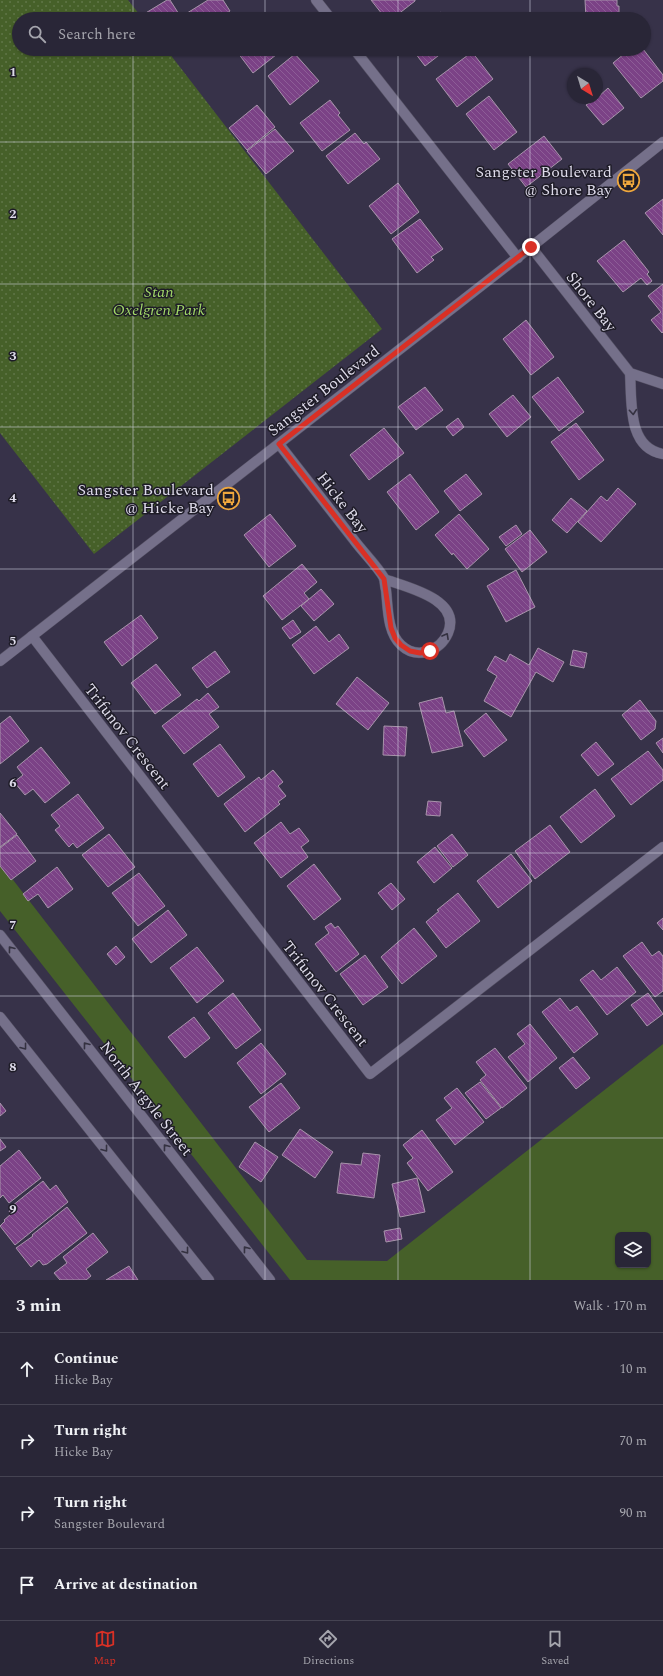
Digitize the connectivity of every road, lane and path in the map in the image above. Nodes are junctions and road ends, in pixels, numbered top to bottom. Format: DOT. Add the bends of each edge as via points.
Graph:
graph roads {
  1 [pos="316,0"];
  2 [pos="325,12"];
  3 [pos="359,56"];
  4 [pos="663,142"];
  5 [pos="531,247"];
  6 [pos="518,258"];
  7 [pos="630,373"];
  8 [pos="663,384"];
  9 [pos="279,444"];
  10 [pos="663,454"];
  11 [pos="384,579"];
  12 [pos="32,636"];
  13 [pos="0,661"];
  14 [pos="663,847"];
  15 [pos="0,935"];
  16 [pos="0,1017"];
  17 [pos="209,1280"];
  18 [pos="270,1280"];
  1 -- 2 [label="street"];
  3 -- 6 [label="street"];
  4 -- 5 [label="street, Sangster Boulevard"];
  5 -- 6 [label="street, Sangster Boulevard"];
  5 -- 7 [label="street, Shore Bay"];
  6 -- 9 [label="street, Sangster Boulevard"];
  7 -- 8 [label="street"];
  7 -- 10 [label="street, one-way" via="636,432 648,448"];
  9 -- 11 [label="street, Hicke Bay"];
  9 -- 12 [label="street, Sangster Boulevard"];
  11 -- 11 [label="street, Hicke Bay, one-way" via="391,628 395,638 410,651 420,653 439,646 449,629 446,609 431,596"];
  12 -- 13 [label="street, Sangster Boulevard"];
  12 -- 14 [label="street, Trifunov Crescent" via="370,1074"];
  18 -- 15 [label="street, North Argyle Street, one-way"];
  16 -- 17 [label="street, one-way"];
}
